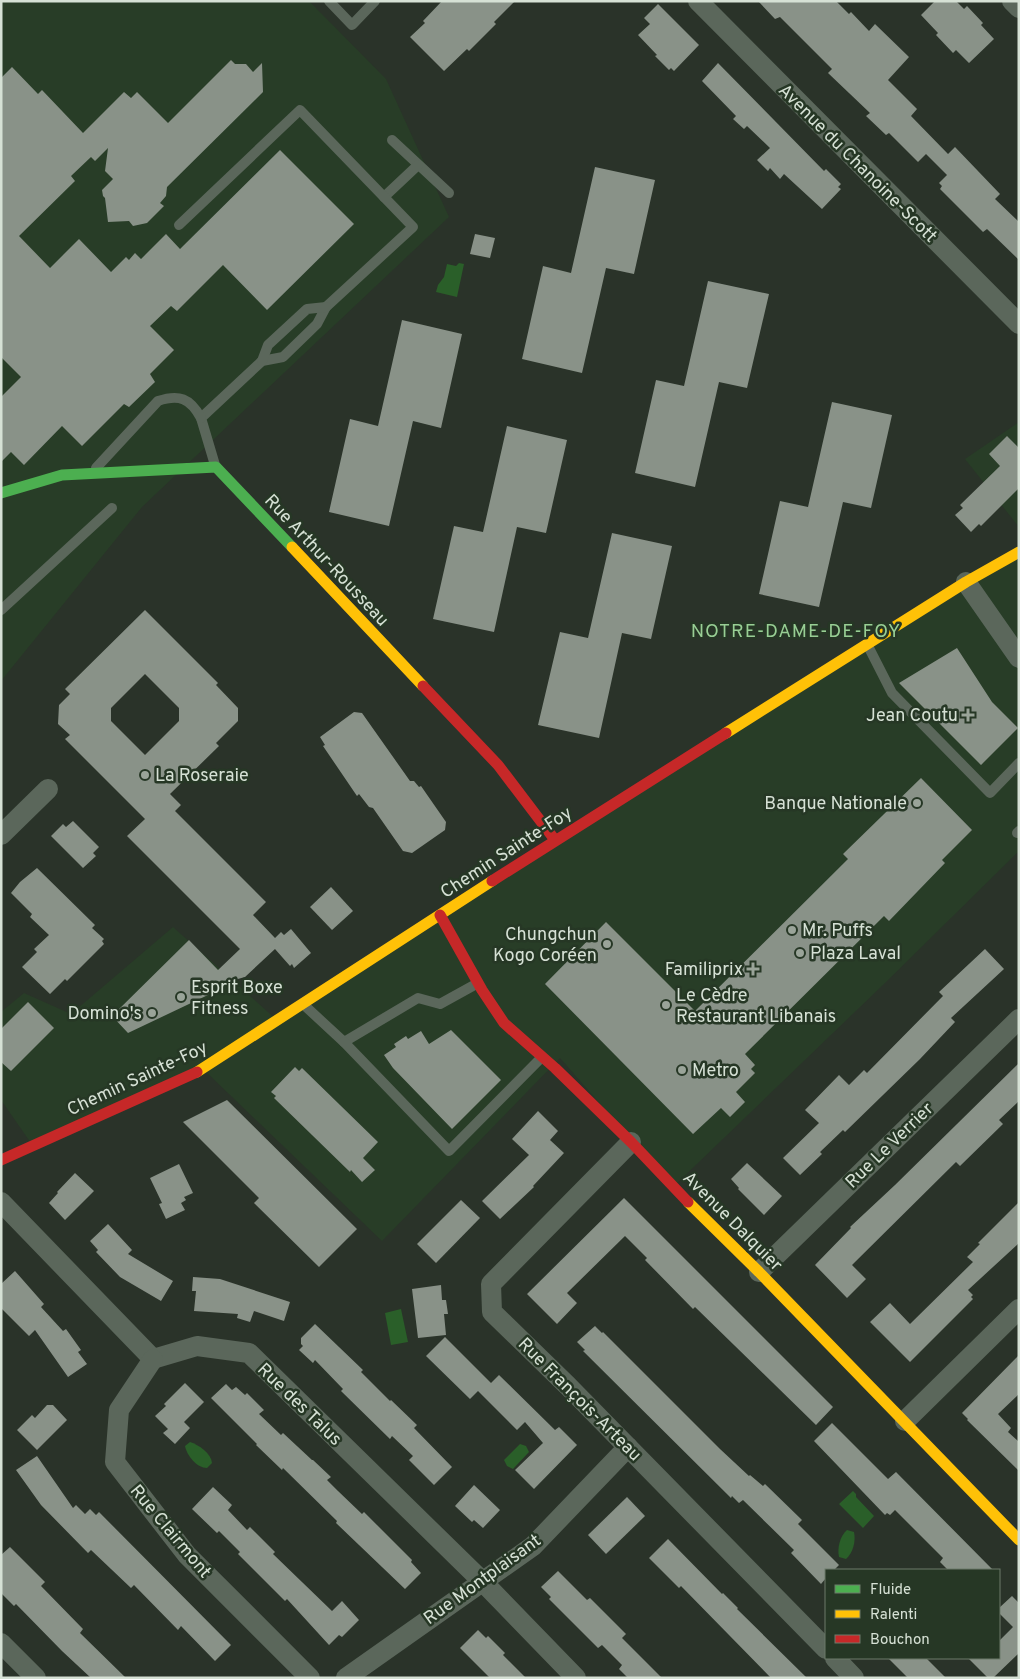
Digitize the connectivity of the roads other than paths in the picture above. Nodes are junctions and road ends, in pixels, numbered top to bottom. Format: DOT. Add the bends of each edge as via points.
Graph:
graph roads {
  1 [pos="329,1"];
  2 [pos="375,1"];
  3 [pos="698,1"];
  4 [pos="1012,1"];
  5 [pos="1019,8"];
  6 [pos="392,140"];
  7 [pos="418,164"];
  8 [pos="449,193"];
  9 [pos="384,197"];
  10 [pos="179,225"];
  11 [pos="326,307"];
  12 [pos="1019,324"];
  13 [pos="262,361"];
  14 [pos="201,418"];
  15 [pos="216,467"];
  16 [pos="92,473"];
  17 [pos="1,493"];
  18 [pos="112,508"];
  19 [pos="1019,552"];
  20 [pos="966,582"];
  21 [pos="1,610"];
  22 [pos="867,644"];
  23 [pos="1019,658"];
  24 [pos="1019,763"];
  25 [pos="48,789"];
  26 [pos="1,836"];
  27 [pos="555,840"];
  28 [pos="440,916"];
  29 [pos="478,983"];
  30 [pos="304,1004"];
  31 [pos="1019,1020"];
  32 [pos="344,1042"];
  33 [pos="542,1057"];
  34 [pos="631,1142"];
  35 [pos="1,1160"];
  36 [pos="1,1202"];
  37 [pos="759,1272"];
  38 [pos="1019,1309"];
  39 [pos="153,1359"];
  40 [pos="904,1421"];
  41 [pos="628,1447"];
  42 [pos="1019,1540"];
  43 [pos="482,1581"];
  44 [pos="1,1643"];
  45 [pos="825,1648"];
  46 [pos="836,1659"];
  47 [pos="36,1678"];
  48 [pos="310,1678"];
  49 [pos="346,1678"];
  50 [pos="576,1678"];
  51 [pos="854,1678"];
  1 -- 2 [label="lane" via="352,25"];
  3 -- 12 [label="street, Avenue du Chanoine-Scott"];
  4 -- 5 [label="street"];
  6 -- 7 [label="lane"];
  7 -- 8 [label="lane"];
  7 -- 9 [label="lane"];
  9 -- 10 [label="lane" via="300,110"];
  9 -- 11 [label="lane" via="413,227"];
  11 -- 13 [label="lane" via="317,324 283,357"];
  11 -- 13 [label="lane" via="307,310 268,345"];
  13 -- 14 [label="lane"];
  14 -- 15 [label="lane"];
  14 -- 16 [label="lane" via="196,408 184,399 171,397 158,401"];
  15 -- 16 [label="street"];
  15 -- 27 [label="street, Rue Arthur-Rousseau" via="498,765"];
  16 -- 17 [label="street" via="62,475"];
  18 -- 21 [label="lane"];
  19 -- 20 [label="street, Chemin Sainte-Foy"];
  20 -- 22 [label="street, Chemin Sainte-Foy"];
  20 -- 23 [label="street"];
  22 -- 24 [label="lane" via="892,693 990,793"];
  22 -- 27 [label="street, Chemin Sainte-Foy"];
  25 -- 26 [label="street"];
  27 -- 28 [label="street, Chemin Sainte-Foy"];
  28 -- 29 [label="street, Avenue Dalquier"];
  28 -- 30 [label="street, Chemin Sainte-Foy"];
  29 -- 32 [label="lane" via="440,1004 418,998"];
  29 -- 33 [label="street, Avenue Dalquier" via="504,1023"];
  30 -- 32 [label="lane"];
  30 -- 35 [label="street, Chemin Sainte-Foy" via="203,1069"];
  31 -- 37 [label="street, Rue Le Verrier"];
  32 -- 33 [label="lane" via="449,1151"];
  33 -- 34 [label="street, Avenue Dalquier"];
  34 -- 37 [label="street, Avenue Dalquier"];
  34 -- 41 [label="street, Rue François-Arteau" via="491,1284 492,1312"];
  36 -- 39 [label="street"];
  37 -- 40 [label="street, Avenue Dalquier"];
  38 -- 40 [label="street"];
  39 -- 43 [label="street, Rue des Talus" via="196,1346 249,1353"];
  39 -- 48 [label="street, Rue Clairmont" via="119,1410 115,1462 187,1555"];
  40 -- 42 [label="street, Avenue Dalquier"];
  41 -- 43 [label="street, Rue Montplaisant" via="533,1546"];
  41 -- 45 [label="street, Rue François-Arteau"];
  43 -- 49 [label="street, Rue Montplaisant"];
  43 -- 50 [label="street, Rue des Talus"];
  44 -- 47 [label="street"];
  46 -- 51 [label="street"];
}
